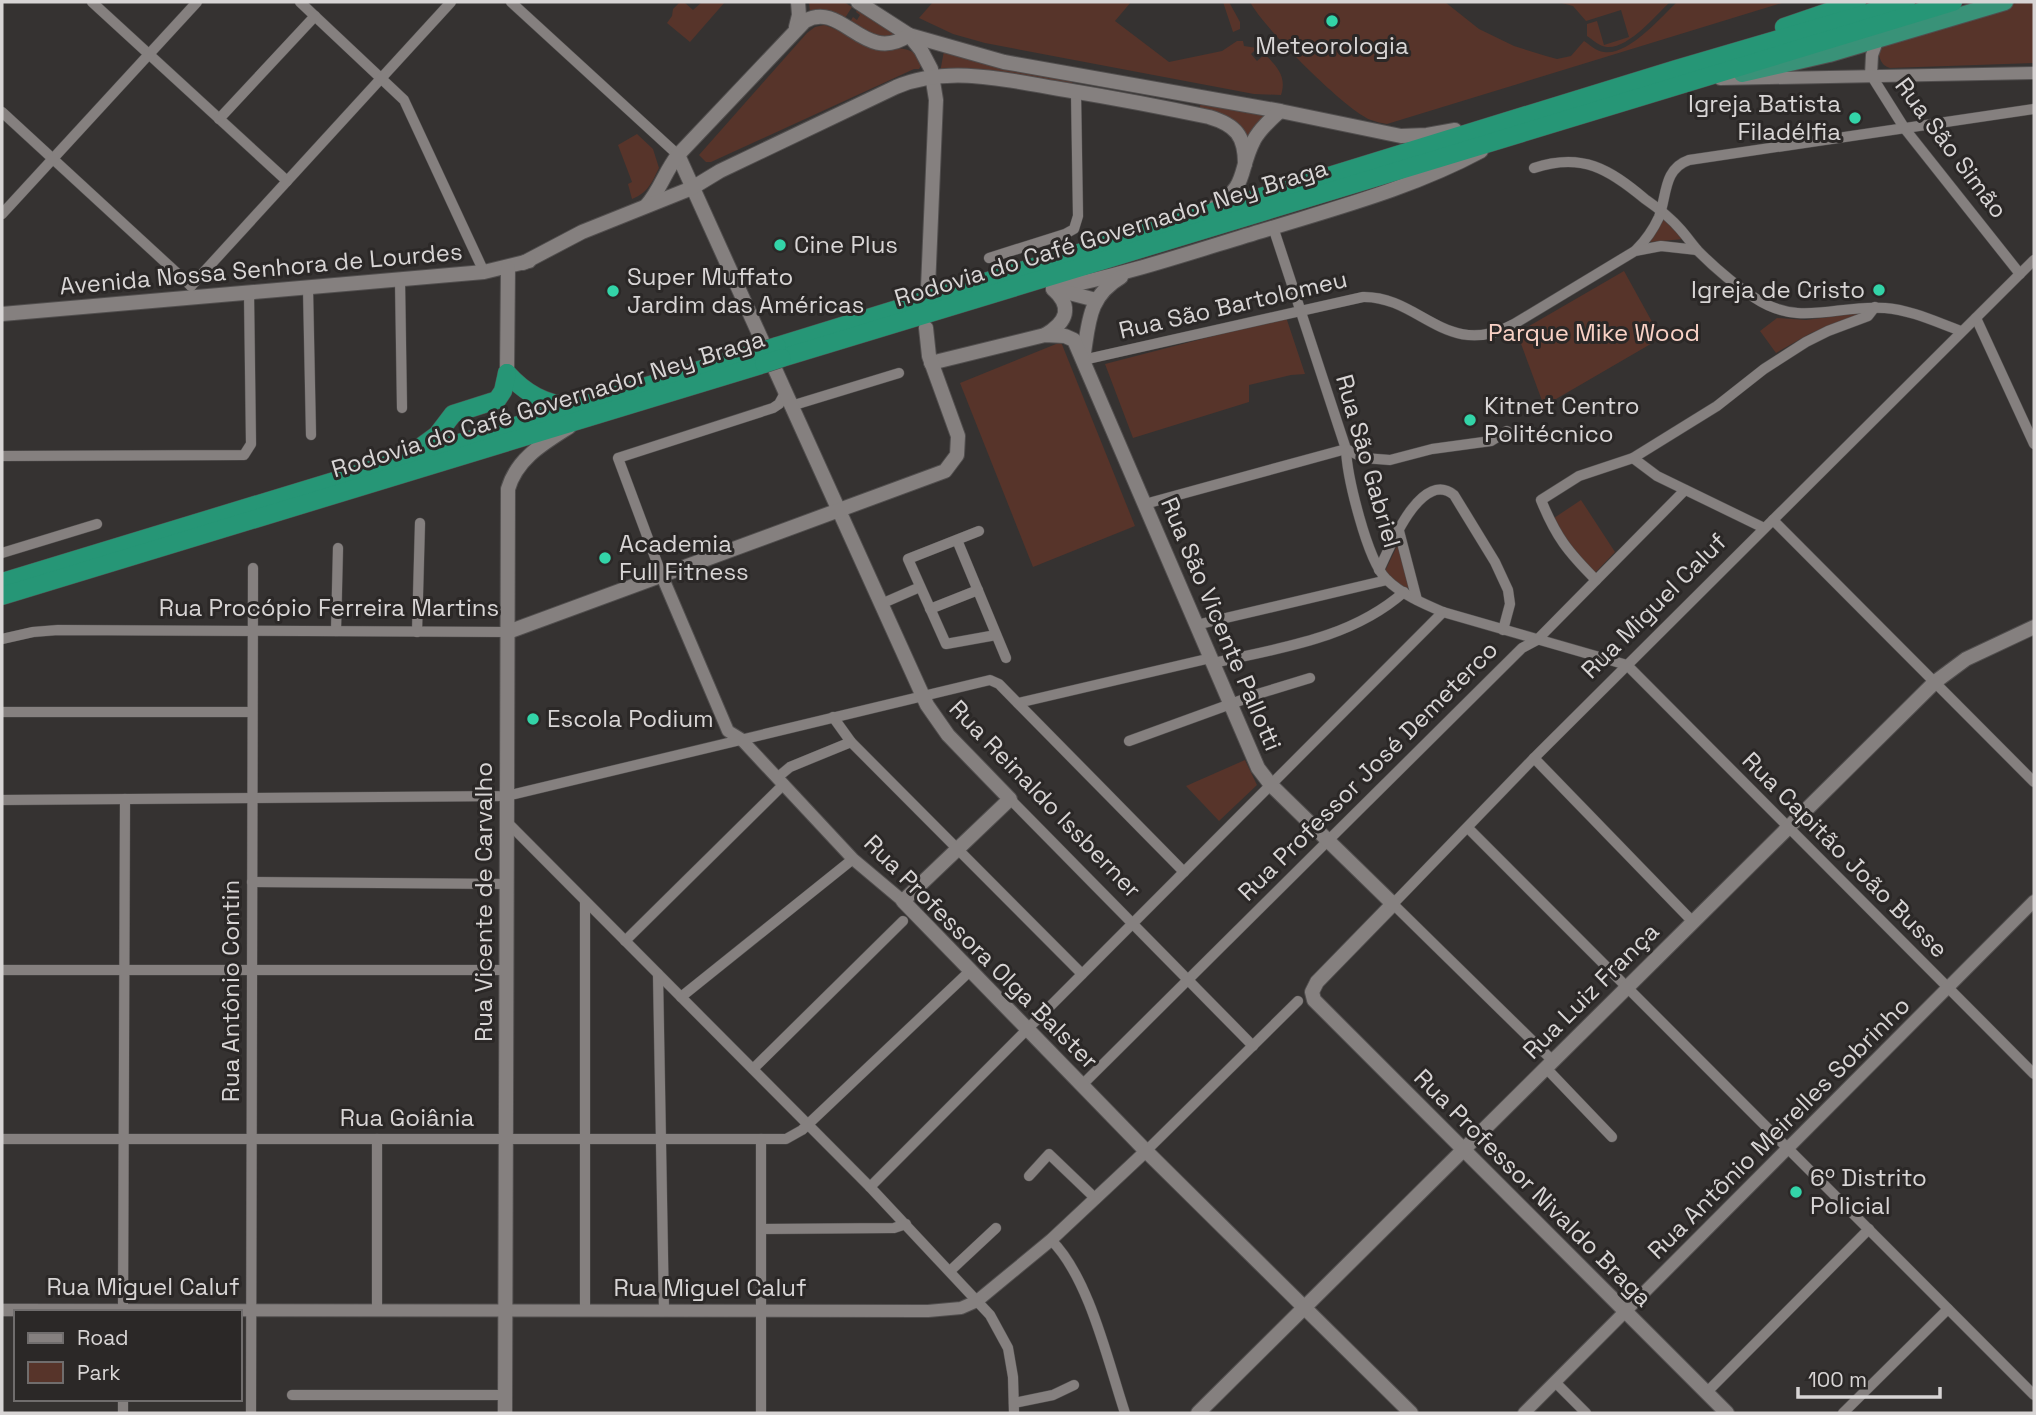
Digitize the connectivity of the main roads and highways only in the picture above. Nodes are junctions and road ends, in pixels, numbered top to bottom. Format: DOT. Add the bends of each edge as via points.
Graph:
graph roads {
  1 [pos="798,2"];
  2 [pos="858,2"];
  3 [pos="1857,2"];
  4 [pos="1906,2"];
  5 [pos="1953,2"];
  6 [pos="2005,2"];
  7 [pos="796,27"];
  8 [pos="1843,28"];
  9 [pos="909,35"];
  10 [pos="1676,69"];
  11 [pos="933,76"];
  12 [pos="1094,78"];
  13 [pos="1076,92"];
  14 [pos="1654,93"];
  15 [pos="1280,111"];
  16 [pos="1513,119"];
  17 [pos="1507,137"];
  18 [pos="678,156"];
  19 [pos="1245,164"];
  20 [pos="720,171"];
  21 [pos="692,188"];
  22 [pos="645,206"];
  23 [pos="1196,218"];
  24 [pos="508,268"];
  25 [pos="1132,271"];
  26 [pos="928,288"];
  27 [pos="1053,289"];
  28 [pos="1096,300"];
  29 [pos="955,306"];
  30 [pos="2,314"];
  31 [pos="1090,315"];
  32 [pos="1064,317"];
  33 [pos="926,328"];
  34 [pos="1045,335"];
  35 [pos="770,355"];
  36 [pos="1083,360"];
  37 [pos="931,363"];
  38 [pos="507,373"];
  39 [pos="576,415"];
  40 [pos="398,462"];
  41 [pos="839,511"];
  42 [pos="2,582"];
  43 [pos="2,596"];
  44 [pos="2034,627"];
  45 [pos="508,632"];
  46 [pos="903,901"];
  47 [pos="1393,904"];
  48 [pos="1312,992"];
  49 [pos="1463,1150"];
  50 [pos="1305,1307"];
  51 [pos="505,1413"];
  52 [pos="1198,1413"];
  53 [pos="1411,1413"];
  54 [pos="1727,1413"];
  1 -- 7 [label="main road"];
  2 -- 9 [label="main road"];
  3 -- 10 [label="highway"];
  4 -- 8 [label="highway, Rodovia do Café Governador Ney Braga"];
  5 -- 8 [label="highway, Rodovia do Café Governador Ney Braga"];
  6 -- 14 [label="highway" via="1829,54"];
  7 -- 9 [label="main road" via="811,17 825,16 876,43 895,42"];
  7 -- 18 [label="main road"];
  8 -- 10 [label="highway, Rodovia do Café Governador Ney Braga"];
  8 -- 14 [label="highway, Rodovia do Café Governador Ney Braga"];
  9 -- 11 [label="main road"];
  9 -- 12 [label="main road" via="1004,62"];
  10 -- 16 [label="highway, Rodovia do Café Governador Ney Braga"];
  11 -- 13 [label="main road, Avenida Nossa Senhora de Lourdes" via="995,79"];
  11 -- 20 [label="main road, Avenida Nossa Senhora de Lourdes" via="896,87"];
  11 -- 26 [label="main road" via="937,114"];
  12 -- 13 [label="main road"];
  12 -- 15 [label="main road"];
  13 -- 19 [label="main road, Avenida Nossa Senhora de Lourdes" via="1227,123 1244,145"];
  14 -- 17 [label="highway, Rodovia do Café Governador Ney Braga"];
  15 -- 16 [label="main road" via="1414,137"];
  15 -- 19 [label="main road" via="1255,139"];
  16 -- 23 [label="highway, Rodovia do Café Governador Ney Braga"];
  17 -- 25 [label="main road" via="1426,178 1374,197"];
  17 -- 29 [label="highway, Rodovia do Café Governador Ney Braga"];
  18 -- 20 [label="main road" via="697,171"];
  18 -- 21 [label="main road, Rua Reinaldo Issberner"];
  18 -- 22 [label="main road"];
  19 -- 23 [label="main road" via="1240,184 1231,195"];
  20 -- 21 [label="main road, Avenida Nossa Senhora de Lourdes"];
  21 -- 22 [label="main road, Avenida Nossa Senhora de Lourdes"];
  21 -- 35 [label="main road, Rua Reinaldo Issberner"];
  22 -- 24 [label="main road, Avenida Nossa Senhora de Lourdes"];
  23 -- 35 [label="highway, Rodovia do Café Governador Ney Braga"];
  24 -- 30 [label="main road, Avenida Nossa Senhora de Lourdes" via="249,293 192,291"];
  24 -- 38 [label="main road"];
  25 -- 27 [label="main road"];
  25 -- 28 [label="main road" via="1110,283"];
  27 -- 28 [label="main road"];
  27 -- 29 [label="highway"];
  27 -- 32 [label="main road" via="1064,300"];
  28 -- 31 [label="main road"];
  29 -- 35 [label="highway, Rodovia do Café Governador Ney Braga"];
  31 -- 32 [label="main road"];
  31 -- 36 [label="main road"];
  32 -- 34 [label="main road"];
  33 -- 37 [label="main road"];
  34 -- 36 [label="main road, Rua São Vicente Pallotti" via="1070,337"];
  34 -- 37 [label="main road"];
  35 -- 39 [label="highway, Rodovia do Café Governador Ney Braga"];
  35 -- 41 [label="main road, Rua Reinaldo Issberner"];
  36 -- 47 [label="main road, Rua São Vicente Pallotti" via="1258,768"];
  37 -- 41 [label="main road, Rua Procópio Ferreira Martins" via="958,436 952,464 938,475"];
  38 -- 39 [label="highway" via="527,392"];
  38 -- 40 [label="highway" via="497,400 453,414 437,435"];
  39 -- 40 [label="highway, Rodovia do Café Governador Ney Braga"];
  39 -- 43 [label="highway, Rodovia do Café Governador Ney Braga"];
  39 -- 45 [label="main road, Rua Vicente de Carvalho" via="522,462 508,489"];
  40 -- 42 [label="highway, Rodovia do Café Governador Ney Braga"];
  41 -- 45 [label="main road, Rua Procópio Ferreira Martins"];
  41 -- 46 [label="main road, Rua Reinaldo Issberner" via="936,721 1010,799"];
  44 -- 49 [label="main road, Rua Luiz França" via="1966,659 1934,682"];
  45 -- 51 [label="main road, Rua Vicente de Carvalho"];
  46 -- 50 [label="main road, Rua Professora Olga Balster" via="1146,1152"];
  47 -- 48 [label="main road, Rua Miguel Caluf"];
  48 -- 49 [label="main road, Rua Professor Nivaldo Braga" via="1316,1002"];
  49 -- 50 [label="main road, Rua Luiz França"];
  49 -- 54 [label="main road, Rua Professor Nivaldo Braga"];
  50 -- 52 [label="main road, Rua Luiz França"];
  50 -- 53 [label="main road, Rua Professora Olga Balster"];
}
